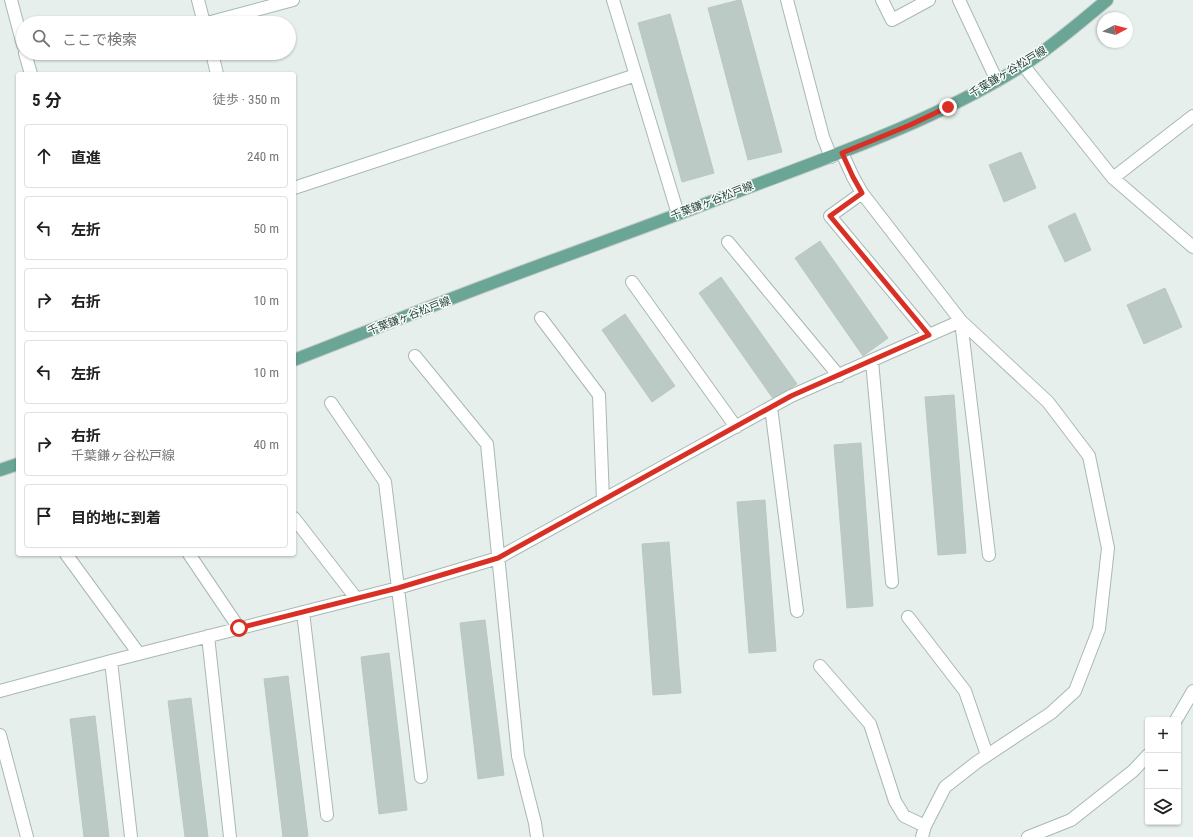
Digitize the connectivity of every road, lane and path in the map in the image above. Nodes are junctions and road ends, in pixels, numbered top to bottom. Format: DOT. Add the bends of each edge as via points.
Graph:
graph roads {
  1 [pos="11,0"];
  2 [pos="198,0"];
  3 [pos="293,0"];
  4 [pos="613,0"];
  5 [pos="787,0"];
  6 [pos="882,0"];
  7 [pos="929,0"];
  8 [pos="959,0"];
  9 [pos="1107,0"];
  10 [pos="202,16"];
  11 [pos="233,16"];
  12 [pos="16,19"];
  13 [pos="27,60"];
  14 [pos="214,60"];
  15 [pos="1023,65"];
  16 [pos="30,72"];
  17 [pos="217,72"];
  18 [pos="636,75"];
  19 [pos="997,81"];
  20 [pos="1193,116"];
  21 [pos="837,155"];
  22 [pos="1113,178"];
  23 [pos="296,187"];
  24 [pos="862,193"];
  25 [pos="678,214"];
  26 [pos="728,242"];
  27 [pos="1193,247"];
  28 [pos="632,282"];
  29 [pos="541,318"];
  30 [pos="961,321"];
  31 [pos="929,335"];
  32 [pos="415,356"];
  33 [pos="296,359"];
  34 [pos="872,361"];
  35 [pos="839,376"];
  36 [pos="331,403"];
  37 [pos="771,407"];
  38 [pos="736,427"];
  39 [pos="16,465"];
  40 [pos="0,470"];
  41 [pos="603,500"];
  42 [pos="296,521"];
  43 [pos="989,555"];
  44 [pos="67,556"];
  45 [pos="190,556"];
  46 [pos="498,558"];
  47 [pos="892,582"];
  48 [pos="398,588"];
  49 [pos="356,598"];
  50 [pos="797,611"];
  51 [pos="303,612"];
  52 [pos="908,616"];
  53 [pos="239,628"];
  54 [pos="208,636"];
  55 [pos="139,654"];
  56 [pos="111,661"];
  57 [pos="820,666"];
  58 [pos="0,691"];
  59 [pos="1193,691"];
  60 [pos="1178,717"];
  61 [pos="0,735"];
  62 [pos="987,755"];
  63 [pos="1145,758"];
  64 [pos="421,777"];
  65 [pos="327,815"];
  66 [pos="923,832"];
  67 [pos="27,837"];
  68 [pos="131,837"];
  69 [pos="230,837"];
  70 [pos="537,837"];
  71 [pos="1028,837"];
  1 -- 12 [label="street"];
  2 -- 10 [label="street"];
  3 -- 11 [label="street"];
  4 -- 18 [label="street"];
  5 -- 21 [label="street" via="823,137"];
  6 -- 7 [label="street" via="892,20"];
  8 -- 19 [label="street"];
  9 -- 15 [label="main road, 千葉鎌ヶ谷松戸線" via="1056,43"];
  13 -- 16 [label="street"];
  14 -- 17 [label="street"];
  15 -- 19 [label="main road, 千葉鎌ヶ谷松戸線"];
  15 -- 22 [label="street"];
  18 -- 23 [label="street"];
  18 -- 25 [label="street"];
  19 -- 21 [label="main road, 千葉鎌ヶ谷松戸線" via="910,125"];
  20 -- 22 [label="street"];
  21 -- 24 [label="street"];
  21 -- 25 [label="main road, 千葉鎌ヶ谷松戸線"];
  22 -- 27 [label="street"];
  24 -- 30 [label="street"];
  24 -- 31 [label="street" via="830,216"];
  25 -- 33 [label="main road, 千葉鎌ヶ谷松戸線"];
  26 -- 35 [label="street"];
  28 -- 38 [label="street"];
  29 -- 41 [label="street" via="599,395"];
  30 -- 31 [label="street"];
  30 -- 43 [label="street"];
  30 -- 62 [label="street" via="1048,402 1089,456 1108,548 1099,629 1075,691 1051,713"];
  31 -- 34 [label="street"];
  32 -- 46 [label="street" via="487,444"];
  34 -- 35 [label="street"];
  34 -- 47 [label="street"];
  35 -- 37 [label="street"];
  36 -- 48 [label="street" via="385,482"];
  37 -- 38 [label="street"];
  37 -- 50 [label="street"];
  38 -- 41 [label="street"];
  39 -- 40 [label="main road"];
  41 -- 46 [label="street"];
  42 -- 49 [label="street"];
  44 -- 55 [label="street"];
  45 -- 53 [label="street"];
  46 -- 48 [label="street"];
  46 -- 70 [label="street" via="518,756"];
  48 -- 49 [label="street"];
  48 -- 64 [label="street"];
  49 -- 51 [label="street"];
  51 -- 53 [label="street"];
  51 -- 65 [label="street"];
  52 -- 62 [label="street" via="965,690"];
  53 -- 54 [label="street"];
  54 -- 55 [label="street"];
  54 -- 69 [label="street"];
  55 -- 56 [label="street"];
  56 -- 58 [label="street"];
  56 -- 68 [label="street"];
  57 -- 66 [label="street" via="870,724 895,801 904,816"];
  59 -- 60 [label="street"];
  61 -- 67 [label="street"];
  62 -- 66 [label="street" via="945,787"];
  63 -- 71 [label="street" via="1133,771 1071,820"];
}
